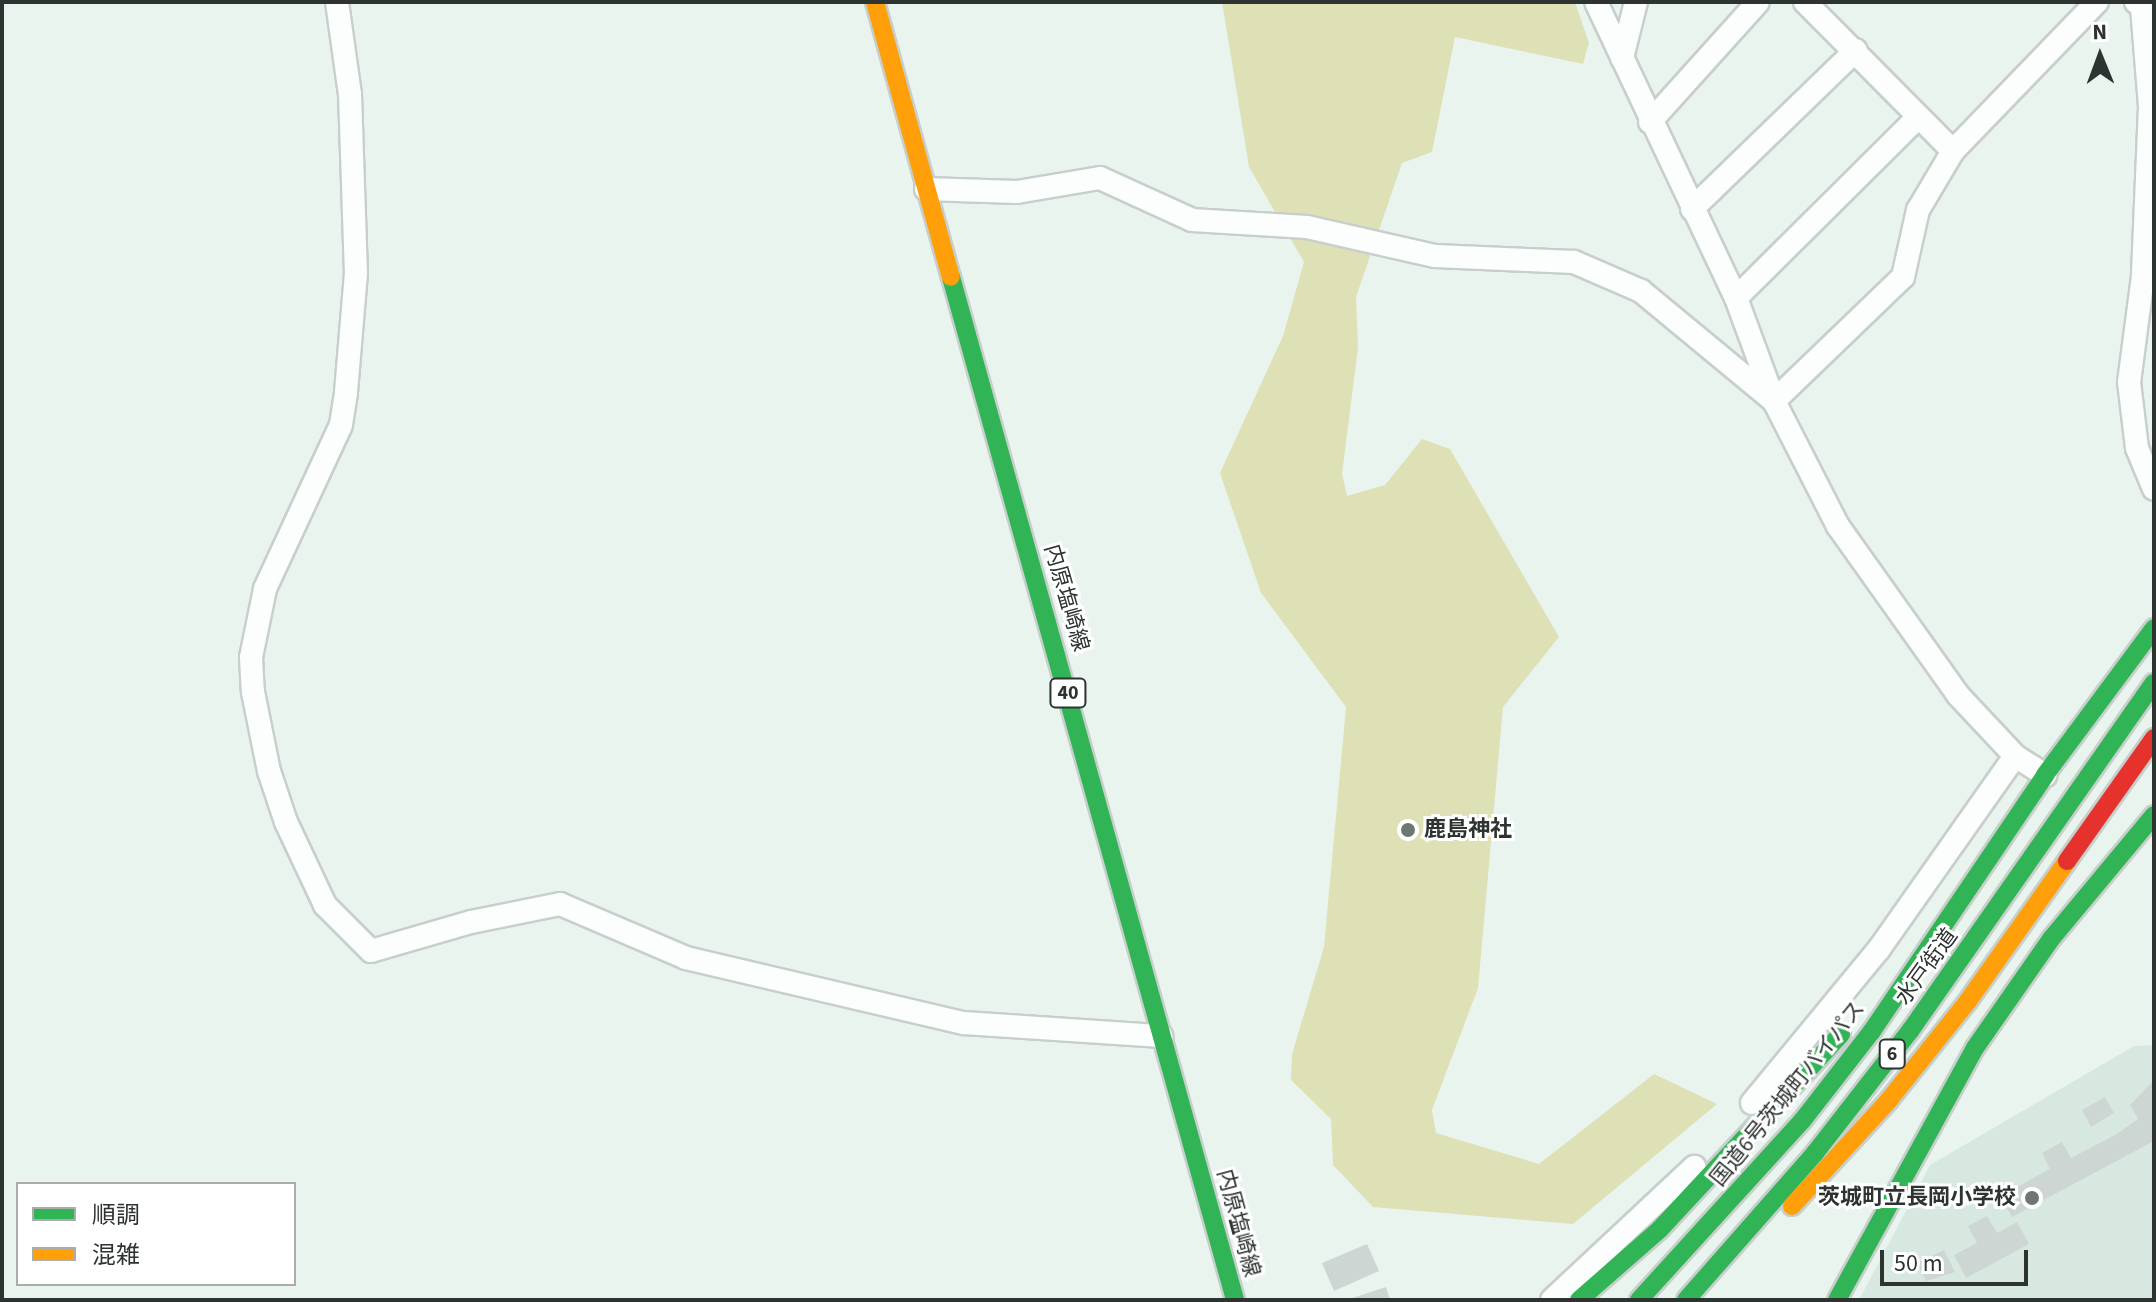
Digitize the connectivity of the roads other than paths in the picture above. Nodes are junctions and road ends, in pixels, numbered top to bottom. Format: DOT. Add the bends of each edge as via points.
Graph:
graph roads {
  1 [pos="337,2"];
  2 [pos="875,2"];
  3 [pos="1596,2"];
  4 [pos="1636,2"];
  5 [pos="1758,2"];
  6 [pos="1805,2"];
  7 [pos="2136,2"];
  8 [pos="2090,4"];
  9 [pos="1856,50"];
  10 [pos="1622,58"];
  11 [pos="1918,117"];
  12 [pos="1650,122"];
  13 [pos="1953,151"];
  14 [pos="926,189"];
  15 [pos="1692,209"];
  16 [pos="1736,298"];
  17 [pos="1774,401"];
  18 [pos="2154,489"];
  19 [pos="2154,628"];
  20 [pos="2154,683"];
  21 [pos="2154,738"];
  22 [pos="2015,756"];
  23 [pos="2154,769"];
  24 [pos="2045,775"];
  25 [pos="2139,794"];
  26 [pos="2154,815"];
  27 [pos="2124,818"];
  28 [pos="1960,907"];
  29 [pos="2051,939"];
  30 [pos="1162,1036"];
  31 [pos="1235,1300"];
  32 [pos="1552,1300"];
  33 [pos="1579,1300"];
  34 [pos="1639,1300"];
  35 [pos="1686,1300"];
  36 [pos="1696,1300"];
  37 [pos="1837,1300"];
  1 -- 30 [label="street" via="350,94 356,273 346,393 341,425 265,589 251,657 269,771 325,905 371,951 471,922 560,904 648,945 711,966 964,1023"];
  2 -- 14 [label="main road, 内原塩崎線 / 40"];
  3 -- 10 [label="street"];
  4 -- 10 [label="street"];
  5 -- 12 [label="street"];
  6 -- 9 [label="street"];
  7 -- 18 [label="street" via="2142,7 2150,106 2143,276 2129,382 2137,448"];
  8 -- 13 [label="street"];
  9 -- 11 [label="street"];
  9 -- 15 [label="street"];
  10 -- 12 [label="street"];
  11 -- 13 [label="street"];
  11 -- 16 [label="street"];
  12 -- 15 [label="street"];
  13 -- 17 [label="street" via="1918,210 1903,277"];
  14 -- 17 [label="street" via="1017,192 1100,178 1192,220 1307,227 1435,256 1574,262 1641,291"];
  14 -- 30 [label="main road, 内原塩崎線 / 40"];
  15 -- 16 [label="street"];
  16 -- 17 [label="street"];
  17 -- 22 [label="street" via="1838,526 1897,614 1958,695"];
  19 -- 24 [label="main road, 水戸街道 / 6"];
  20 -- 35 [label="main road, 水戸街道 / 6" via="1910,1031 1815,1153"];
  21 -- 36 [label="main road" via="1968,1001 1889,1100"];
  22 -- 24 [label="street"];
  22 -- 32 [label="street" via="1879,949 1801,1046 1696,1164"];
  23 -- 25 [label="main road"];
  24 -- 28 [label="main road, 水戸街道 / 6"];
  26 -- 29 [label="main road"];
  27 -- 29 [label="main road"];
  28 -- 33 [label="main road" via="1690,1199"];
  28 -- 34 [label="main road, 国道6号茨城町バイパス / 6" via="1802,1121"];
  29 -- 37 [label="main road" via="1951,1087"];
  30 -- 31 [label="main road, 内原塩崎線 / 40"];
}
